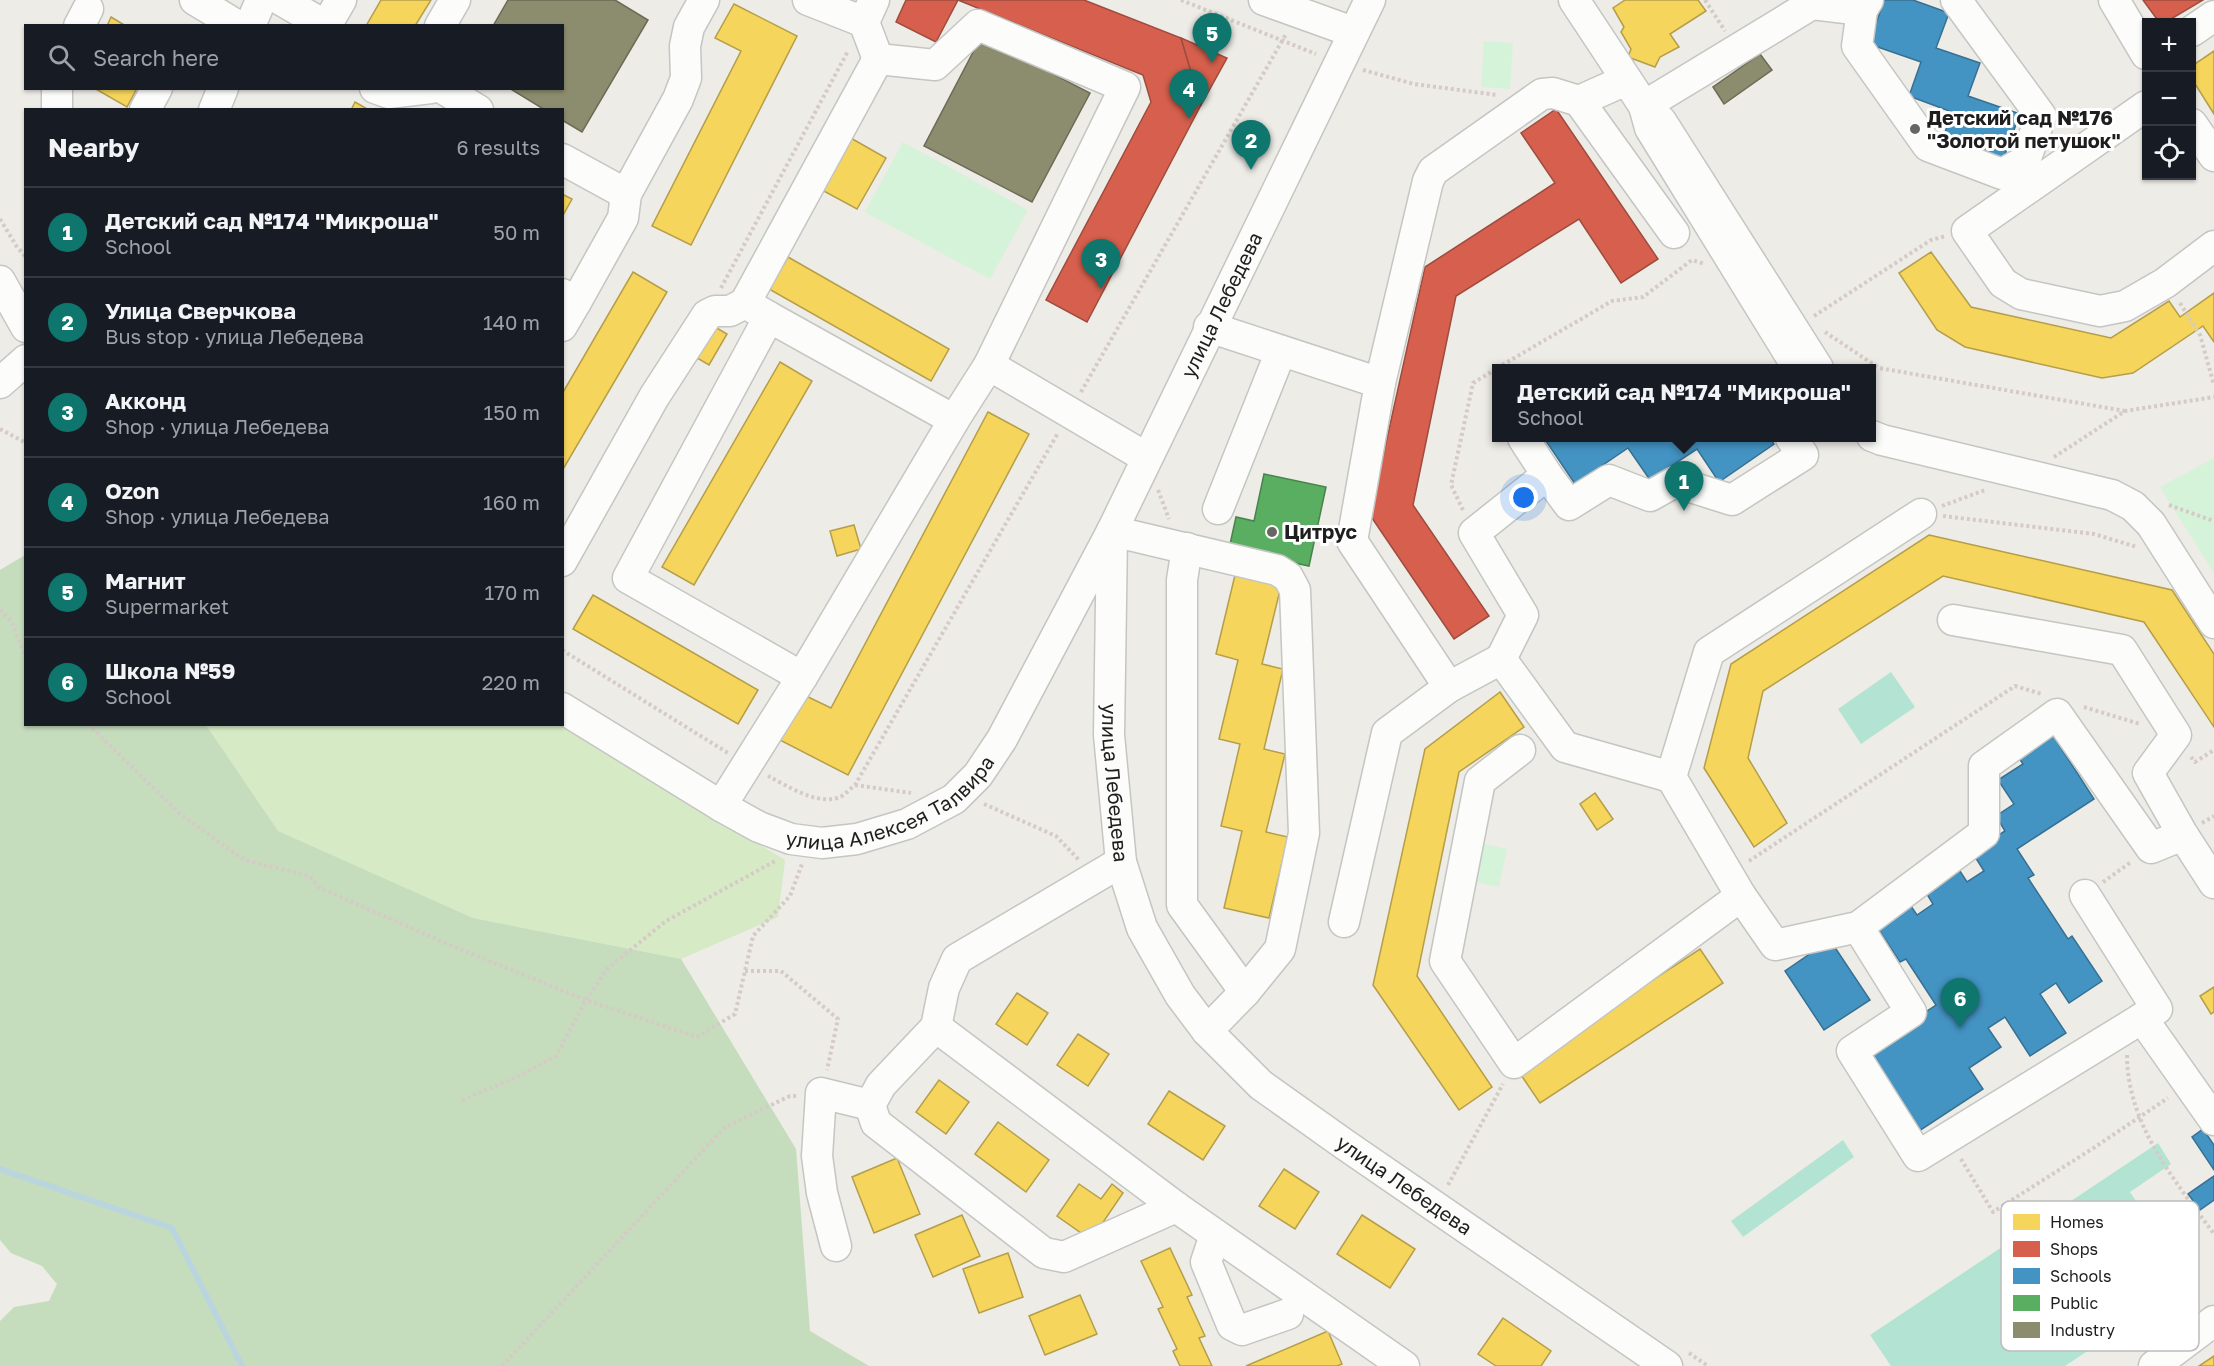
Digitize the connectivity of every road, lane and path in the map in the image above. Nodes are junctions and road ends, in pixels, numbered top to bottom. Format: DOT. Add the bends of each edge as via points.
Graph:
graph roads {
  1 [pos="195,0"];
  2 [pos="281,0"];
  3 [pos="341,0"];
  4 [pos="455,0"];
  5 [pos="704,0"];
  6 [pos="808,0"];
  7 [pos="1264,0"];
  8 [pos="1370,0"];
  9 [pos="1574,0"];
  10 [pos="1705,0"];
  11 [pos="1956,0"];
  12 [pos="2114,0"];
  13 [pos="1865,5"];
  14 [pos="1301,6"];
  15 [pos="869,11"];
  16 [pos="2214,16"];
  17 [pos="254,19"];
  18 [pos="323,24"];
  19 [pos="327,24"];
  20 [pos="441,24"];
  21 [pos="2196,28"];
  22 [pos="1353,32"];
  23 [pos="2142,47"];
  24 [pos="1737,49"];
  25 [pos="878,59"];
  26 [pos="1626,80"];
  27 [pos="156,90"];
  28 [pos="222,90"];
  29 [pos="381,90"];
  30 [pos="414,90"];
  31 [pos="445,90"];
  32 [pos="1579,101"];
  33 [pos="1644,106"];
  34 [pos="146,108"];
  35 [pos="215,108"];
  36 [pos="475,108"];
  37 [pos="2142,109"];
  38 [pos="2193,126"];
  39 [pos="2214,156"];
  40 [pos="564,160"];
  41 [pos="626,194"];
  42 [pos="0,219"];
  43 [pos="1966,231"];
  44 [pos="1674,233"];
  45 [pos="2214,246"];
  46 [pos="24,255"];
  47 [pos="1739,273"];
  48 [pos="0,281"];
  49 [pos="2165,283"];
  50 [pos="567,307"];
  51 [pos="757,310"];
  52 [pos="706,315"];
  53 [pos="24,323"];
  54 [pos="1800,325"];
  55 [pos="1209,327"];
  56 [pos="1281,351"];
  57 [pos="24,362"];
  58 [pos="1505,364"];
  59 [pos="1795,364"];
  60 [pos="1816,364"];
  61 [pos="1872,364"];
  62 [pos="989,365"];
  63 [pos="1876,366"];
  64 [pos="1492,372"];
  65 [pos="0,383"];
  66 [pos="1380,383"];
  67 [pos="2214,385"];
  68 [pos="2214,397"];
  69 [pos="2125,411"];
  70 [pos="1069,413"];
  71 [pos="1876,419"];
  72 [pos="954,420"];
  73 [pos="0,429"];
  74 [pos="1876,438"];
  75 [pos="24,441"];
  76 [pos="1526,442"];
  77 [pos="1794,442"];
  78 [pos="1146,458"];
  79 [pos="2035,469"];
  80 [pos="1547,475"];
  81 [pos="2157,500"];
  82 [pos="1218,509"];
  83 [pos="1921,514"];
  84 [pos="2214,521"];
  85 [pos="1112,531"];
  86 [pos="1474,532"];
  87 [pos="1187,548"];
  88 [pos="564,557"];
  89 [pos="2173,558"];
  90 [pos="2214,589"];
  91 [pos="0,610"];
  92 [pos="1953,620"];
  93 [pos="2214,623"];
  94 [pos="564,651"];
  95 [pos="24,655"];
  96 [pos="1501,659"];
  97 [pos="802,677"];
  98 [pos="1449,687"];
  99 [pos="2050,697"];
  100 [pos="2073,704"];
  101 [pos="564,709"];
  102 [pos="89,726"];
  103 [pos="2176,735"];
  104 [pos="1520,750"];
  105 [pos="747,765"];
  106 [pos="1671,777"];
  107 [pos="855,785"];
  108 [pos="954,799"];
  109 [pos="721,806"];
  110 [pos="2183,835"];
  111 [pos="811,841"];
  112 [pos="2151,848"];
  113 [pos="1121,862"];
  114 [pos="1094,876"];
  115 [pos="2214,883"];
  116 [pos="1734,885"];
  117 [pos="2085,895"];
  118 [pos="1344,922"];
  119 [pos="1858,927"];
  120 [pos="745,971"];
  121 [pos="1245,992"];
  122 [pos="586,1000"];
  123 [pos="2135,1023"];
  124 [pos="936,1027"];
  125 [pos="1207,1031"];
  126 [pos="1514,1063"];
  127 [pos="2189,1085"];
  128 [pos="821,1093"];
  129 [pos="462,1100"];
  130 [pos="870,1105"];
  131 [pos="2138,1118"];
  132 [pos="2214,1120"];
  133 [pos="1948,1137"];
  134 [pos="1446,1189"];
  135 [pos="2010,1201"];
  136 [pos="2191,1201"];
  137 [pos="1176,1207"];
  138 [pos="2001,1207"];
  139 [pos="2199,1213"];
  140 [pos="2214,1234"];
  141 [pos="1215,1235"];
  142 [pos="836,1246"];
  143 [pos="1288,1314"];
  144 [pos="2214,1321"];
  145 [pos="2199,1332"];
  146 [pos="2174,1351"];
  147 [pos="502,1366"];
  148 [pos="1404,1366"];
  149 [pos="1667,1366"];
  150 [pos="2154,1366"];
  1 -- 17 [label="street"];
  2 -- 18 [label="street"];
  3 -- 19 [label="street"];
  4 -- 20 [label="street"];
  5 -- 41 [label="street" via="689,27 686,78 678,99"];
  6 -- 15 [label="street"];
  7 -- 14 [label="street"];
  8 -- 22 [label="street, улица Лебедева"];
  9 -- 26 [label="street"];
  10 -- 24 [label="path"];
  11 -- 13 [label="street" via="2041,116 2025,161 2002,174 1928,146 1857,46"];
  12 -- 23 [label="street"];
  13 -- 24 [label="street" via="1812,4"];
  14 -- 22 [label="street"];
  14 -- 70 [label="path"];
  15 -- 25 [label="street"];
  15 -- 52 [label="path"];
  16 -- 21 [label="street"];
  22 -- 55 [label="street, улица Лебедева"];
  24 -- 33 [label="street"];
  25 -- 51 [label="street"];
  25 -- 62 [label="street" via="935,65 978,25 1125,87"];
  26 -- 32 [label="street"];
  26 -- 33 [label="street"];
  27 -- 34 [label="street"];
  28 -- 35 [label="street"];
  29 -- 30 [label="street"];
  31 -- 36 [label="street"];
  32 -- 44 [label="street"];
  32 -- 66 [label="street" via="1553,93 1542,94 1433,171"];
  33 -- 47 [label="street" via="1650,128"];
  33 -- 54 [label="street" via="1661,121"];
  37 -- 43 [label="street"];
  38 -- 39 [label="street"];
  40 -- 41 [label="street"];
  41 -- 50 [label="street" via="623,218"];
  42 -- 46 [label="path"];
  43 -- 49 [label="street" via="2003,283 2021,294 2100,311 2125,306"];
  43 -- 54 [label="path" via="1931,240"];
  45 -- 49 [label="street"];
  47 -- 58 [label="path" via="1692,260 1643,297 1612,301"];
  47 -- 59 [label="street"];
  48 -- 53 [label="street"];
  49 -- 67 [label="path" via="2200,335"];
  51 -- 52 [label="street" via="715,311"];
  51 -- 72 [label="street"];
  51 -- 97 [label="street" via="628,578"];
  52 -- 88 [label="street" via="654,397"];
  54 -- 60 [label="street"];
  54 -- 61 [label="path"];
  55 -- 56 [label="street"];
  55 -- 78 [label="street, улица Лебедева"];
  56 -- 66 [label="street"];
  56 -- 82 [label="street"];
  57 -- 65 [label="street"];
  62 -- 70 [label="street"];
  62 -- 72 [label="street"];
  63 -- 69 [label="path"];
  64 -- 86 [label="path" via="1473,383 1452,485"];
  66 -- 98 [label="street" via="1352,541"];
  68 -- 69 [label="path"];
  69 -- 79 [label="path"];
  70 -- 78 [label="street"];
  70 -- 107 [label="path"];
  71 -- 79 [label="street"];
  72 -- 97 [label="street"];
  73 -- 75 [label="path"];
  74 -- 79 [label="street"];
  76 -- 80 [label="street"];
  77 -- 80 [label="street" via="1803,455 1731,500 1675,482 1650,496 1609,480 1569,505"];
  78 -- 85 [label="street, улица Лебедева"];
  79 -- 81 [label="street" via="2121,481"];
  79 -- 83 [label="path"];
  79 -- 89 [label="street" via="2133,506 2151,524"];
  80 -- 86 [label="street"];
  81 -- 84 [label="path"];
  81 -- 90 [label="street"];
  83 -- 89 [label="path" via="2094,534"];
  83 -- 106 [label="street" via="1709,652"];
  85 -- 87 [label="street"];
  85 -- 108 [label="street, улица Алексея Талвира" via="1002,739 978,775"];
  85 -- 113 [label="street, улица Лебедева" via="1109,735"];
  86 -- 96 [label="street" via="1523,615"];
  87 -- 121 [label="street" via="1182,580 1182,905"];
  87 -- 121 [label="street" via="1277,570 1288,577 1295,590 1304,833 1280,950"];
  89 -- 93 [label="street"];
  91 -- 95 [label="path" via="12,622"];
  92 -- 103 [label="street" via="2122,651"];
  94 -- 105 [label="path"];
  96 -- 98 [label="street"];
  96 -- 106 [label="street" via="1565,747"];
  97 -- 105 [label="street"];
  98 -- 118 [label="street" via="1386,733"];
  99 -- 116 [label="path" via="2015,686"];
  100 -- 103 [label="path"];
  101 -- 109 [label="street, улица Алексея Талвира"];
  102 -- 122 [label="path" via="179,813 244,860 309,876 320,888"];
  103 -- 110 [label="street" via="2148,772"];
  104 -- 126 [label="street" via="1480,781 1446,961"];
  105 -- 107 [label="path" via="820,799 840,797"];
  105 -- 109 [label="street"];
  106 -- 116 [label="street"];
  107 -- 108 [label="path"];
  108 -- 111 [label="street, улица Алексея Талвира" via="907,824 857,839"];
  108 -- 114 [label="path" via="975,801 1056,836"];
  109 -- 111 [label="street, улица Алексея Талвира" via="759,827 790,839"];
  110 -- 112 [label="street"];
  110 -- 115 [label="street"];
  111 -- 120 [label="path" via="790,896 753,936"];
  111 -- 122 [label="path" via="666,921 607,969"];
  112 -- 117 [label="path"];
  112 -- 119 [label="street" via="2057,714 1984,766 1984,833"];
  113 -- 114 [label="street"];
  113 -- 125 [label="street, улица Лебедева" via="1142,928 1180,995"];
  114 -- 124 [label="street" via="957,959 944,988"];
  116 -- 119 [label="street" via="1776,945"];
  116 -- 126 [label="street"];
  117 -- 123 [label="street" via="2157,1009"];
  119 -- 133 [label="street" via="1911,1012 1852,1051 1918,1156"];
  120 -- 122 [label="path" via="735,1014 697,1037"];
  120 -- 128 [label="path" via="781,971 838,1019"];
  121 -- 125 [label="street"];
  122 -- 129 [label="path" via="556,1056"];
  123 -- 127 [label="street"];
  123 -- 131 [label="path" via="2127,1077"];
  123 -- 133 [label="street"];
  124 -- 130 [label="street" via="881,1085"];
  124 -- 137 [label="street"];
  125 -- 149 [label="street, улица Лебедева" via="1261,1085"];
  126 -- 134 [label="path"];
  127 -- 131 [label="path"];
  127 -- 132 [label="street"];
  128 -- 130 [label="street"];
  128 -- 142 [label="street" via="817,1156"];
  128 -- 147 [label="path" via="790,1096 725,1127"];
  130 -- 137 [label="street" via="876,1124 1044,1253 1064,1257"];
  131 -- 135 [label="path"];
  131 -- 136 [label="path"];
  133 -- 138 [label="path" via="1993,1212"];
  137 -- 141 [label="street"];
  139 -- 140 [label="path"];
  141 -- 143 [label="street" via="1206,1262 1232,1325 1242,1330"];
  141 -- 148 [label="street"];
  144 -- 145 [label="street"];
  146 -- 150 [label="street"];
}
